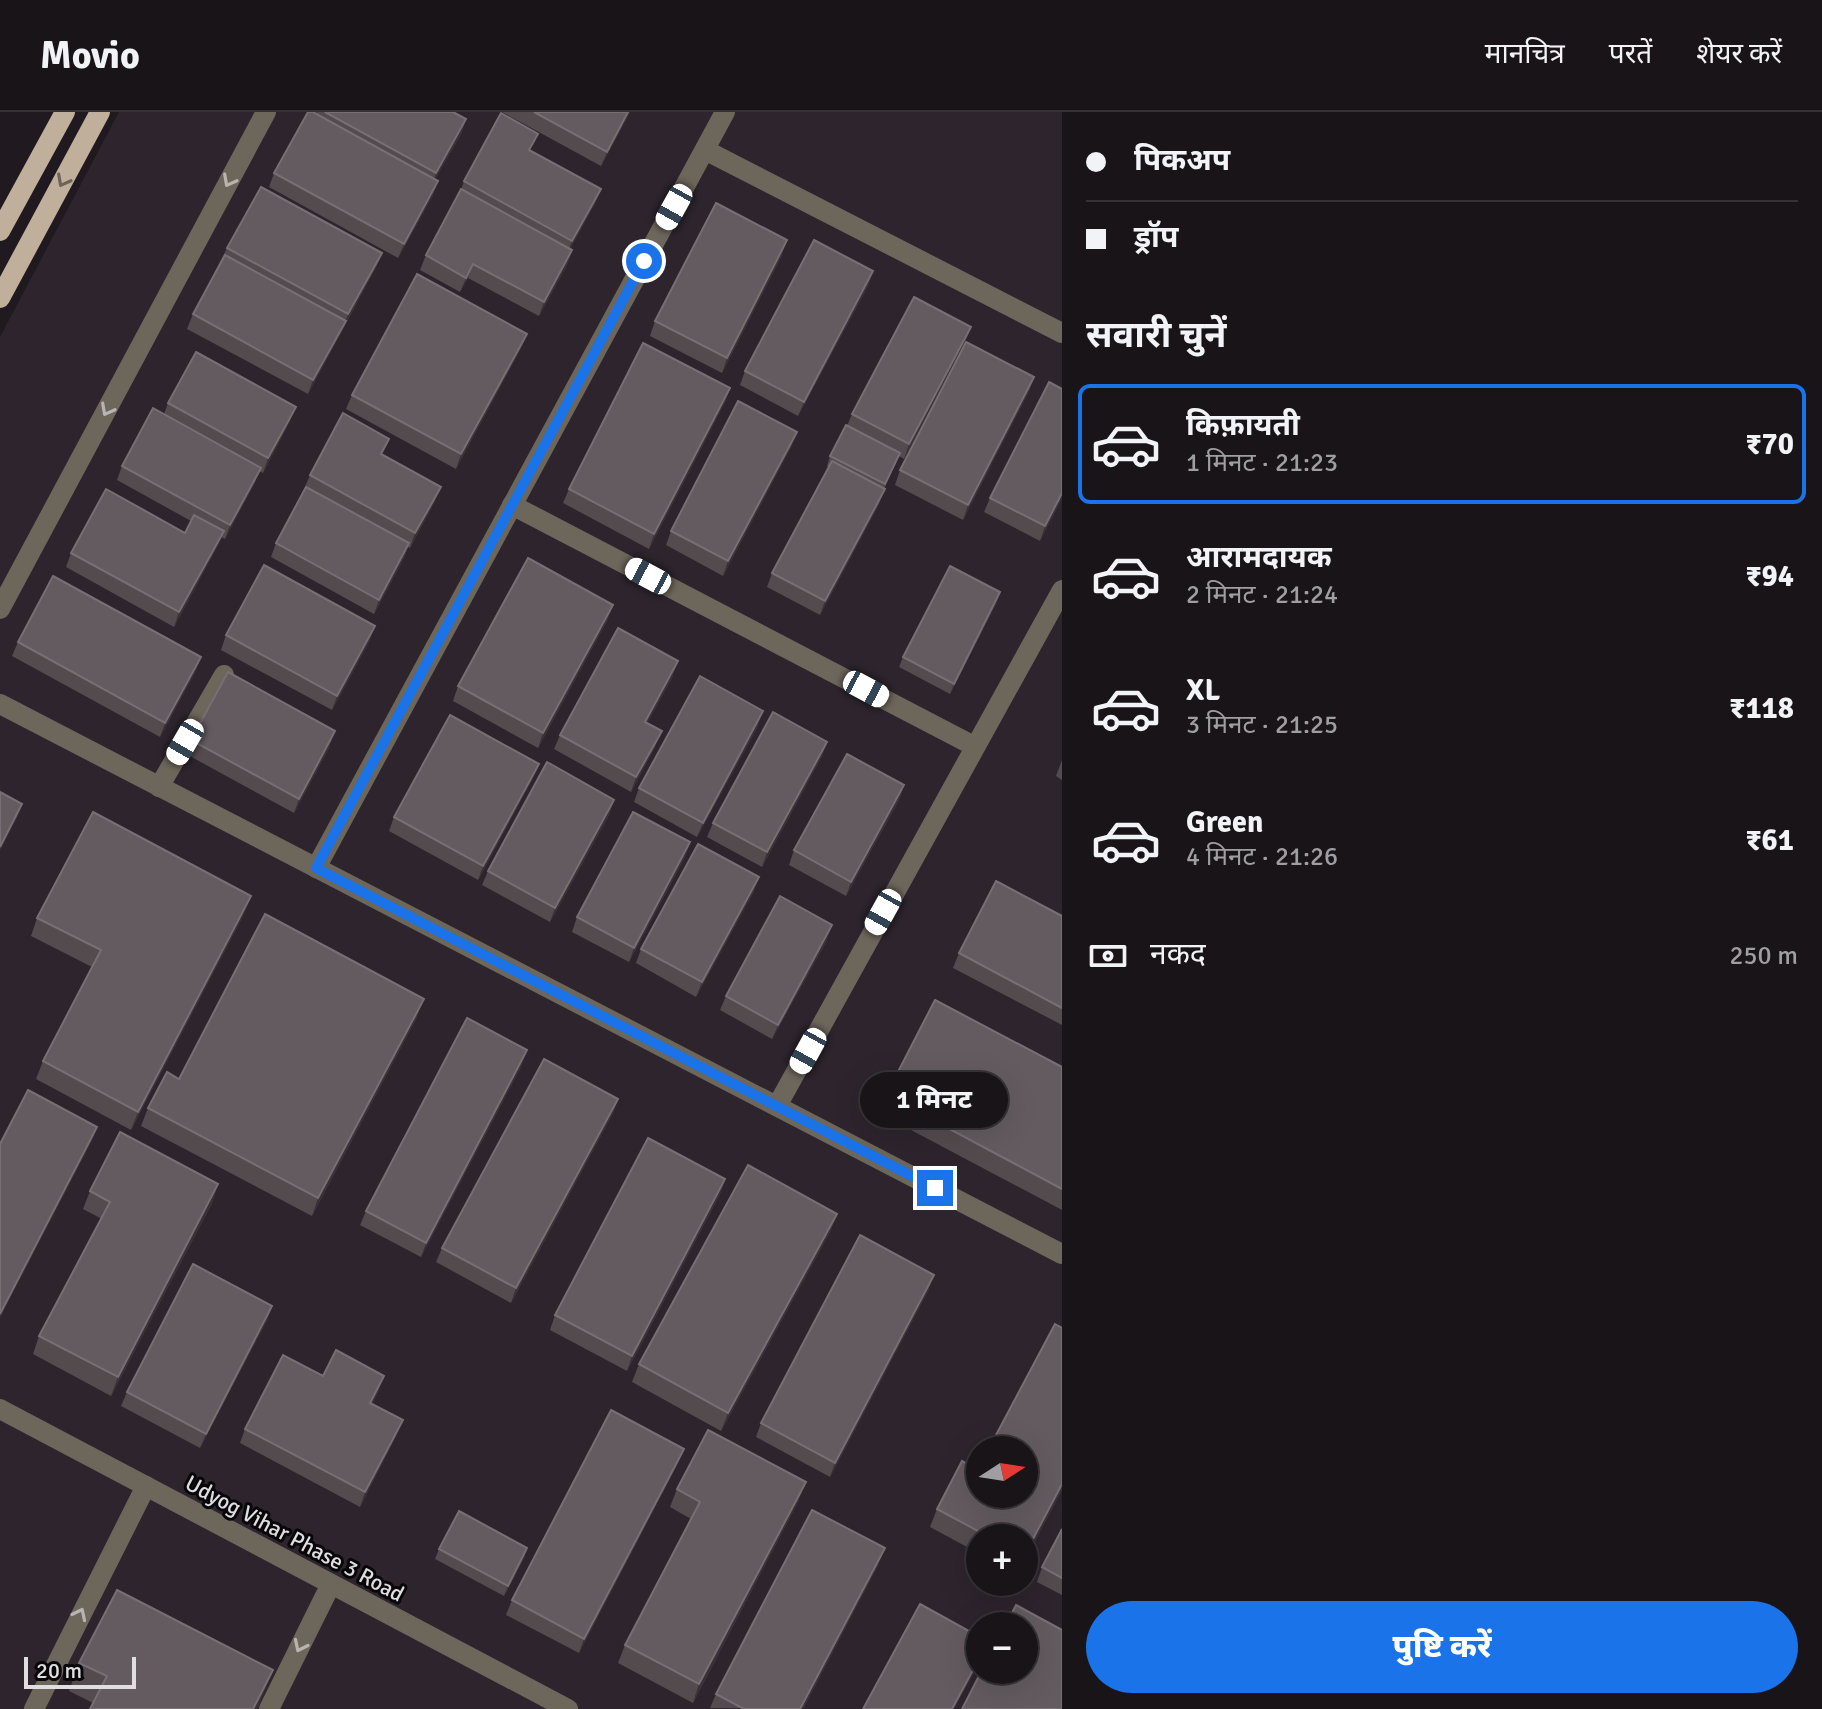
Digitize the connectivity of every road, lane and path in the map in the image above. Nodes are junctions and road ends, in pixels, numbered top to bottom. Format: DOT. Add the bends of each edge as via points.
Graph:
graph roads {
  1 [pos="65,112"];
  2 [pos="100,112"];
  3 [pos="266,112"];
  4 [pos="725,112"];
  5 [pos="705,150"];
  6 [pos="0,231"];
  7 [pos="0,298"];
  8 [pos="1062,333"];
  9 [pos="512,505"];
  10 [pos="1062,590"];
  11 [pos="0,609"];
  12 [pos="224,675"];
  13 [pos="0,704"];
  14 [pos="974,746"];
  15 [pos="159,787"];
  16 [pos="316,868"];
  17 [pos="777,1106"];
  18 [pos="1062,1254"];
  19 [pos="0,1409"];
  20 [pos="146,1486"];
  21 [pos="331,1584"];
  22 [pos="34,1709"];
  23 [pos="269,1709"];
  24 [pos="568,1709"];
  1 -- 6 [label="main road"];
  2 -- 7 [label="main road, one-way"];
  3 -- 11 [label="lane, one-way"];
  4 -- 5 [label="lane"];
  5 -- 8 [label="lane"];
  5 -- 9 [label="lane"];
  9 -- 14 [label="lane"];
  9 -- 16 [label="lane"];
  10 -- 14 [label="lane"];
  12 -- 15 [label="lane"];
  13 -- 15 [label="lane"];
  14 -- 17 [label="lane"];
  15 -- 16 [label="lane"];
  16 -- 17 [label="lane"];
  17 -- 18 [label="lane"];
  19 -- 20 [label="lane, Udyog Vihar Phase 3 Road"];
  20 -- 21 [label="lane, Udyog Vihar Phase 3 Road"];
  22 -- 20 [label="lane, one-way"];
  21 -- 23 [label="lane, one-way"];
  21 -- 24 [label="lane, Udyog Vihar Phase 3 Road"];
}
